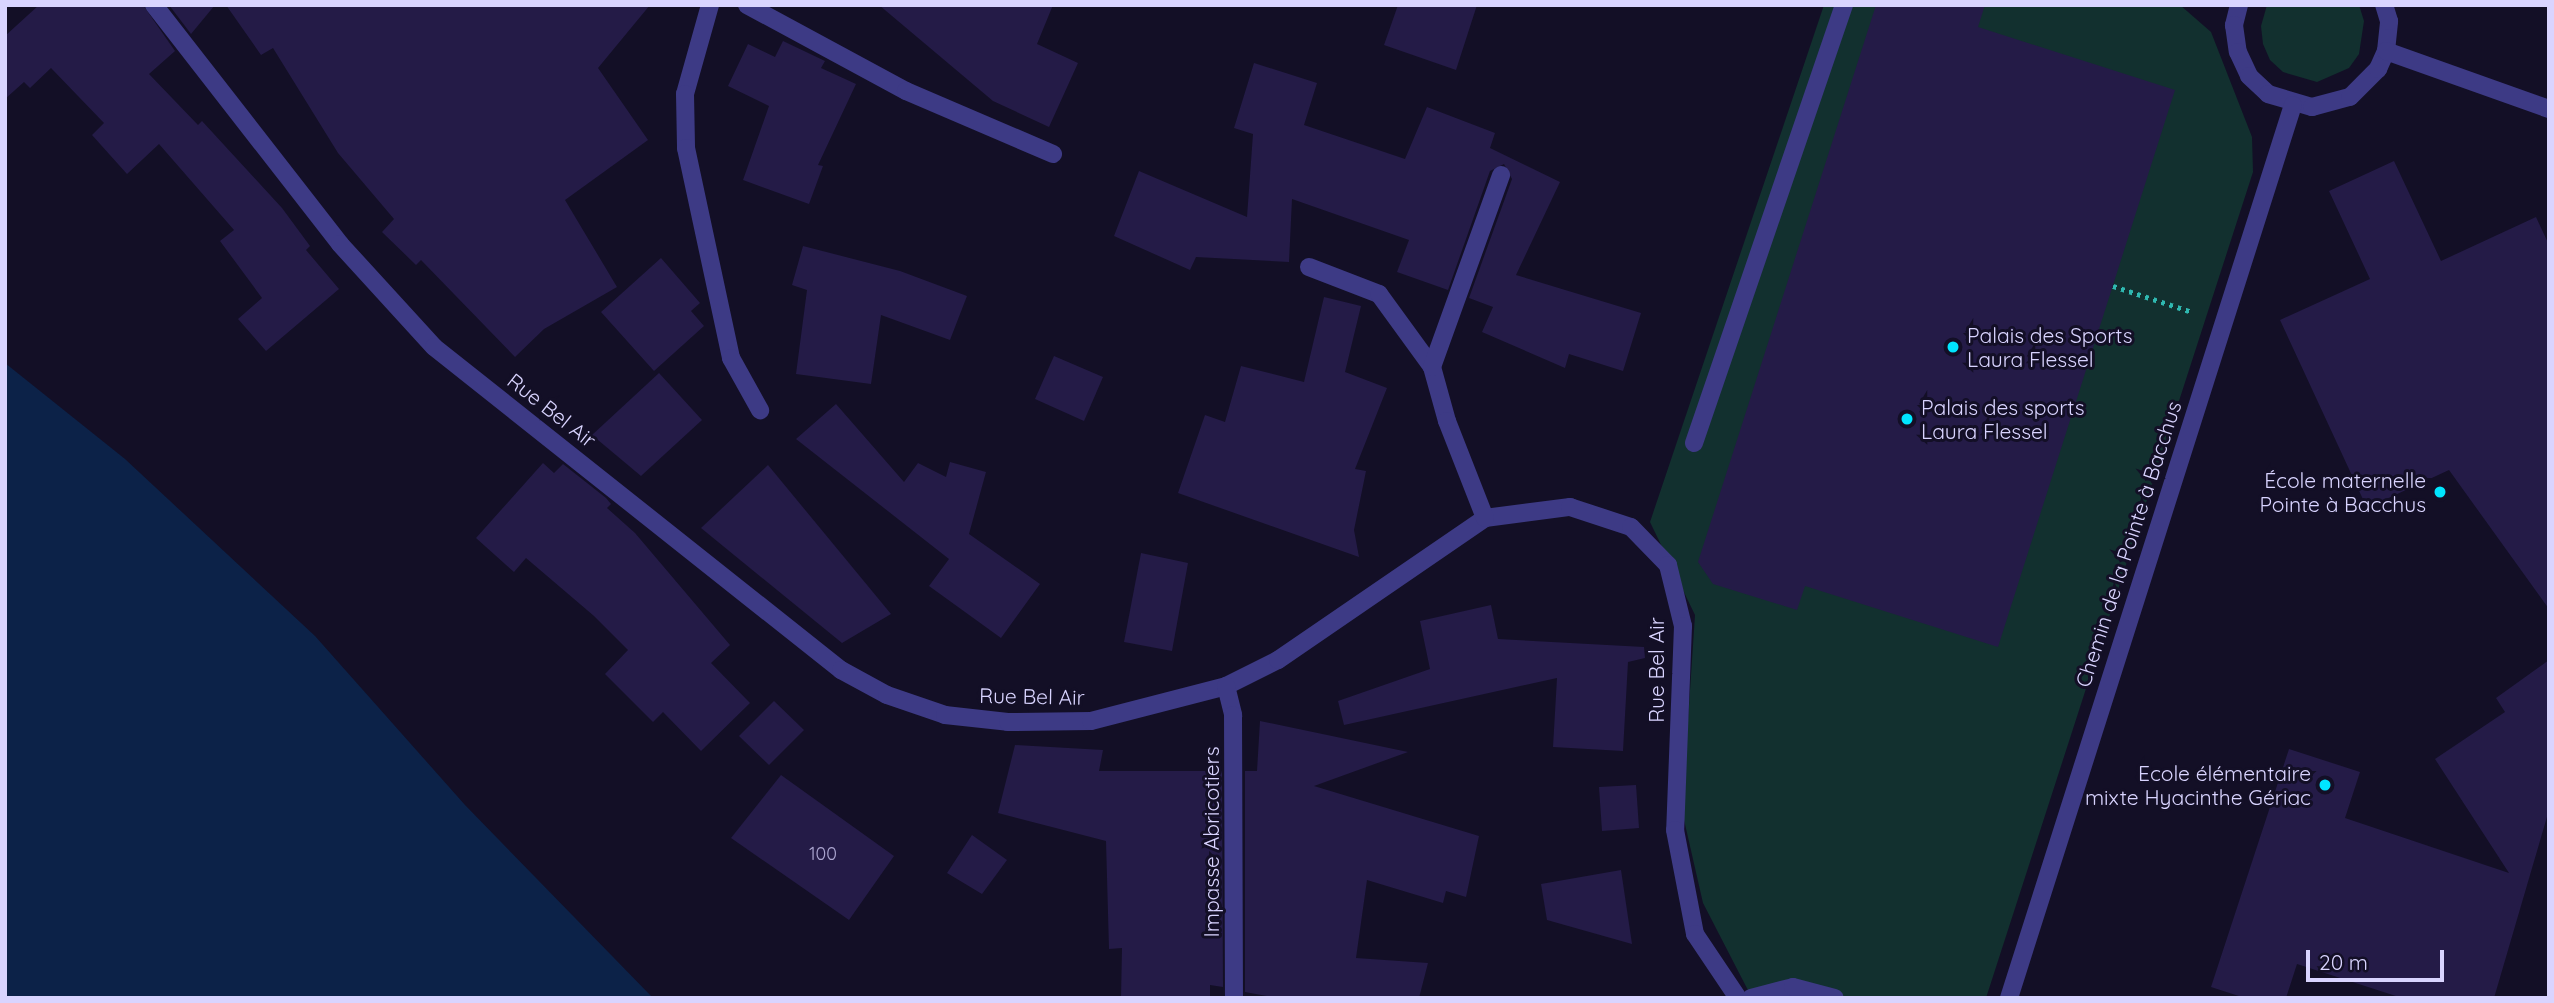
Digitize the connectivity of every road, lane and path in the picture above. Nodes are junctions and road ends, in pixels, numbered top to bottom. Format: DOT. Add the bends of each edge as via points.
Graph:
graph roads {
  1 [pos="154,5"];
  2 [pos="710,5"];
  3 [pos="747,5"];
  4 [pos="1844,5"];
  5 [pos="2239,5"];
  6 [pos="2384,5"];
  7 [pos="2386,51"];
  8 [pos="2293,105"];
  9 [pos="2549,109"];
  10 [pos="1053,154"];
  11 [pos="1501,175"];
  12 [pos="1309,267"];
  13 [pos="2113,286"];
  14 [pos="2223,323"];
  15 [pos="1432,367"];
  16 [pos="760,410"];
  17 [pos="1694,443"];
  18 [pos="1485,518"];
  19 [pos="1226,687"];
  20 [pos="1234,998"];
  21 [pos="1738,998"];
  22 [pos="1751,998"];
  23 [pos="1835,998"];
  24 [pos="2008,998"];
  1 -- 19 [label="street, Rue Bel Air" via="340,244 434,346 841,670 887,695 945,715 1008,722 1091,721"];
  2 -- 16 [label="street" via="685,94 686,148 731,358"];
  3 -- 10 [label="street" via="906,91"];
  4 -- 17 [label="street"];
  5 -- 8 [label="street" via="2234,25 2238,52 2249,76 2268,94"];
  6 -- 7 [label="street" via="2389,21"];
  7 -- 8 [label="street" via="2378,69 2350,97 2312,107"];
  7 -- 9 [label="street"];
  8 -- 14 [label="street, Chemin de la Pointe à Bacchus"];
  11 -- 15 [label="street"];
  12 -- 15 [label="street" via="1379,294"];
  13 -- 14 [label="path"];
  14 -- 24 [label="street, Chemin de la Pointe à Bacchus"];
  15 -- 18 [label="street" via="1447,421"];
  18 -- 19 [label="street, Rue Bel Air" via="1278,660"];
  18 -- 21 [label="street, Rue Bel Air" via="1570,507 1631,527 1668,565 1683,626 1675,830 1695,934"];
  19 -- 20 [label="street, Impasse Abricotiers" via="1233,715"];
  22 -- 23 [label="street" via="1793,987"];
}
